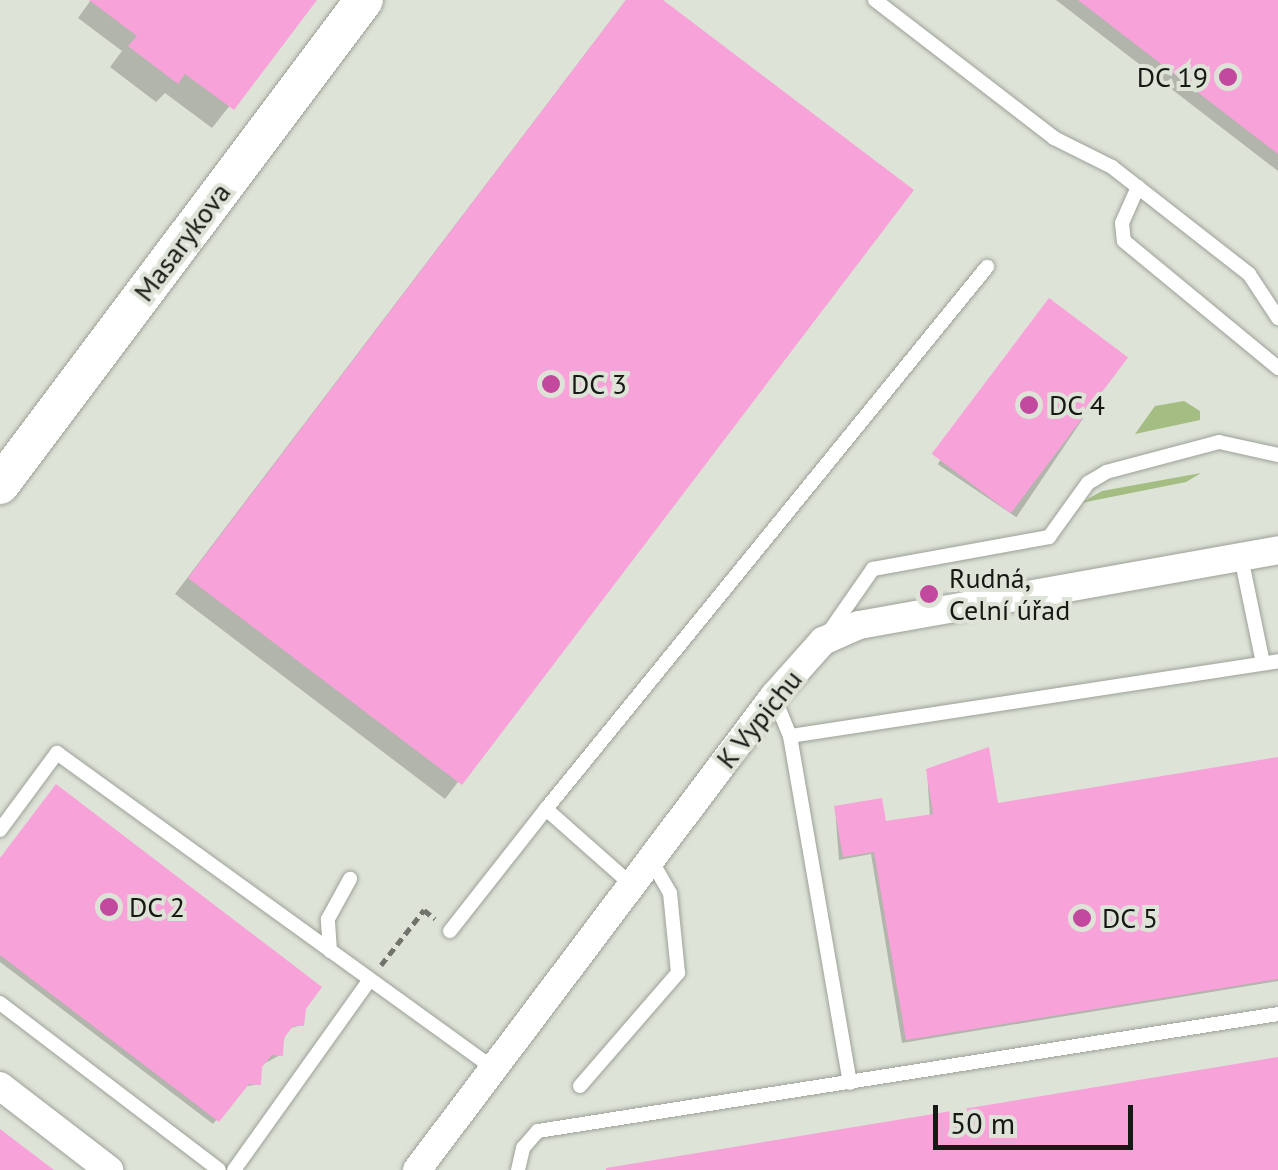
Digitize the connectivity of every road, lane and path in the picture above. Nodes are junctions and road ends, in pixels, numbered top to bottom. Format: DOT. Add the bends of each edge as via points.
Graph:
graph roads {
  1 [pos="364,0"];
  2 [pos="875,0"];
  3 [pos="1138,187"];
  4 [pos="986,267"];
  5 [pos="1278,318"];
  6 [pos="1278,368"];
  7 [pos="1278,455"];
  8 [pos="0,485"];
  9 [pos="1278,550"];
  10 [pos="1241,557"];
  11 [pos="823,641"];
  12 [pos="1270,662"];
  13 [pos="774,696"];
  14 [pos="790,736"];
  15 [pos="546,809"];
  16 [pos="0,830"];
  17 [pos="651,859"];
  18 [pos="350,880"];
  19 [pos="632,884"];
  20 [pos="450,931"];
  21 [pos="330,951"];
  22 [pos="370,979"];
  23 [pos="0,1003"];
  24 [pos="1278,1014"];
  25 [pos="493,1068"];
  26 [pos="850,1082"];
  27 [pos="0,1086"];
  28 [pos="580,1086"];
  29 [pos="109,1170"];
  30 [pos="219,1170"];
  31 [pos="234,1170"];
  32 [pos="417,1170"];
  33 [pos="518,1170"];
  1 -- 8 [label="main road, Masarykova"];
  2 -- 3 [label="lane" via="1054,138"];
  3 -- 5 [label="lane" via="1249,274"];
  3 -- 6 [label="lane" via="1122,223 1124,242"];
  4 -- 15 [label="lane"];
  7 -- 11 [label="lane" via="1218,442 1106,472 1088,482 1049,538 873,568"];
  9 -- 10 [label="street, K Vypichu"];
  10 -- 11 [label="street, K Vypichu" via="859,626"];
  10 -- 12 [label="lane"];
  11 -- 13 [label="street, K Vypichu"];
  12 -- 14 [label="lane"];
  13 -- 14 [label="lane"];
  13 -- 17 [label="street, K Vypichu"];
  14 -- 26 [label="lane"];
  15 -- 19 [label="lane"];
  15 -- 20 [label="lane"];
  16 -- 21 [label="lane" via="58,753"];
  17 -- 19 [label="street, K Vypichu"];
  17 -- 28 [label="lane" via="670,892 678,973"];
  18 -- 21 [label="lane" via="328,919"];
  19 -- 25 [label="street, K Vypichu"];
  20 -- 22 [label="path" via="424,910"];
  21 -- 22 [label="lane"];
  22 -- 25 [label="lane"];
  22 -- 31 [label="lane"];
  23 -- 30 [label="lane"];
  24 -- 26 [label="lane"];
  25 -- 32 [label="street, K Vypichu"];
  26 -- 33 [label="lane" via="538,1131 523,1148"];
  27 -- 29 [label="street"];
}
